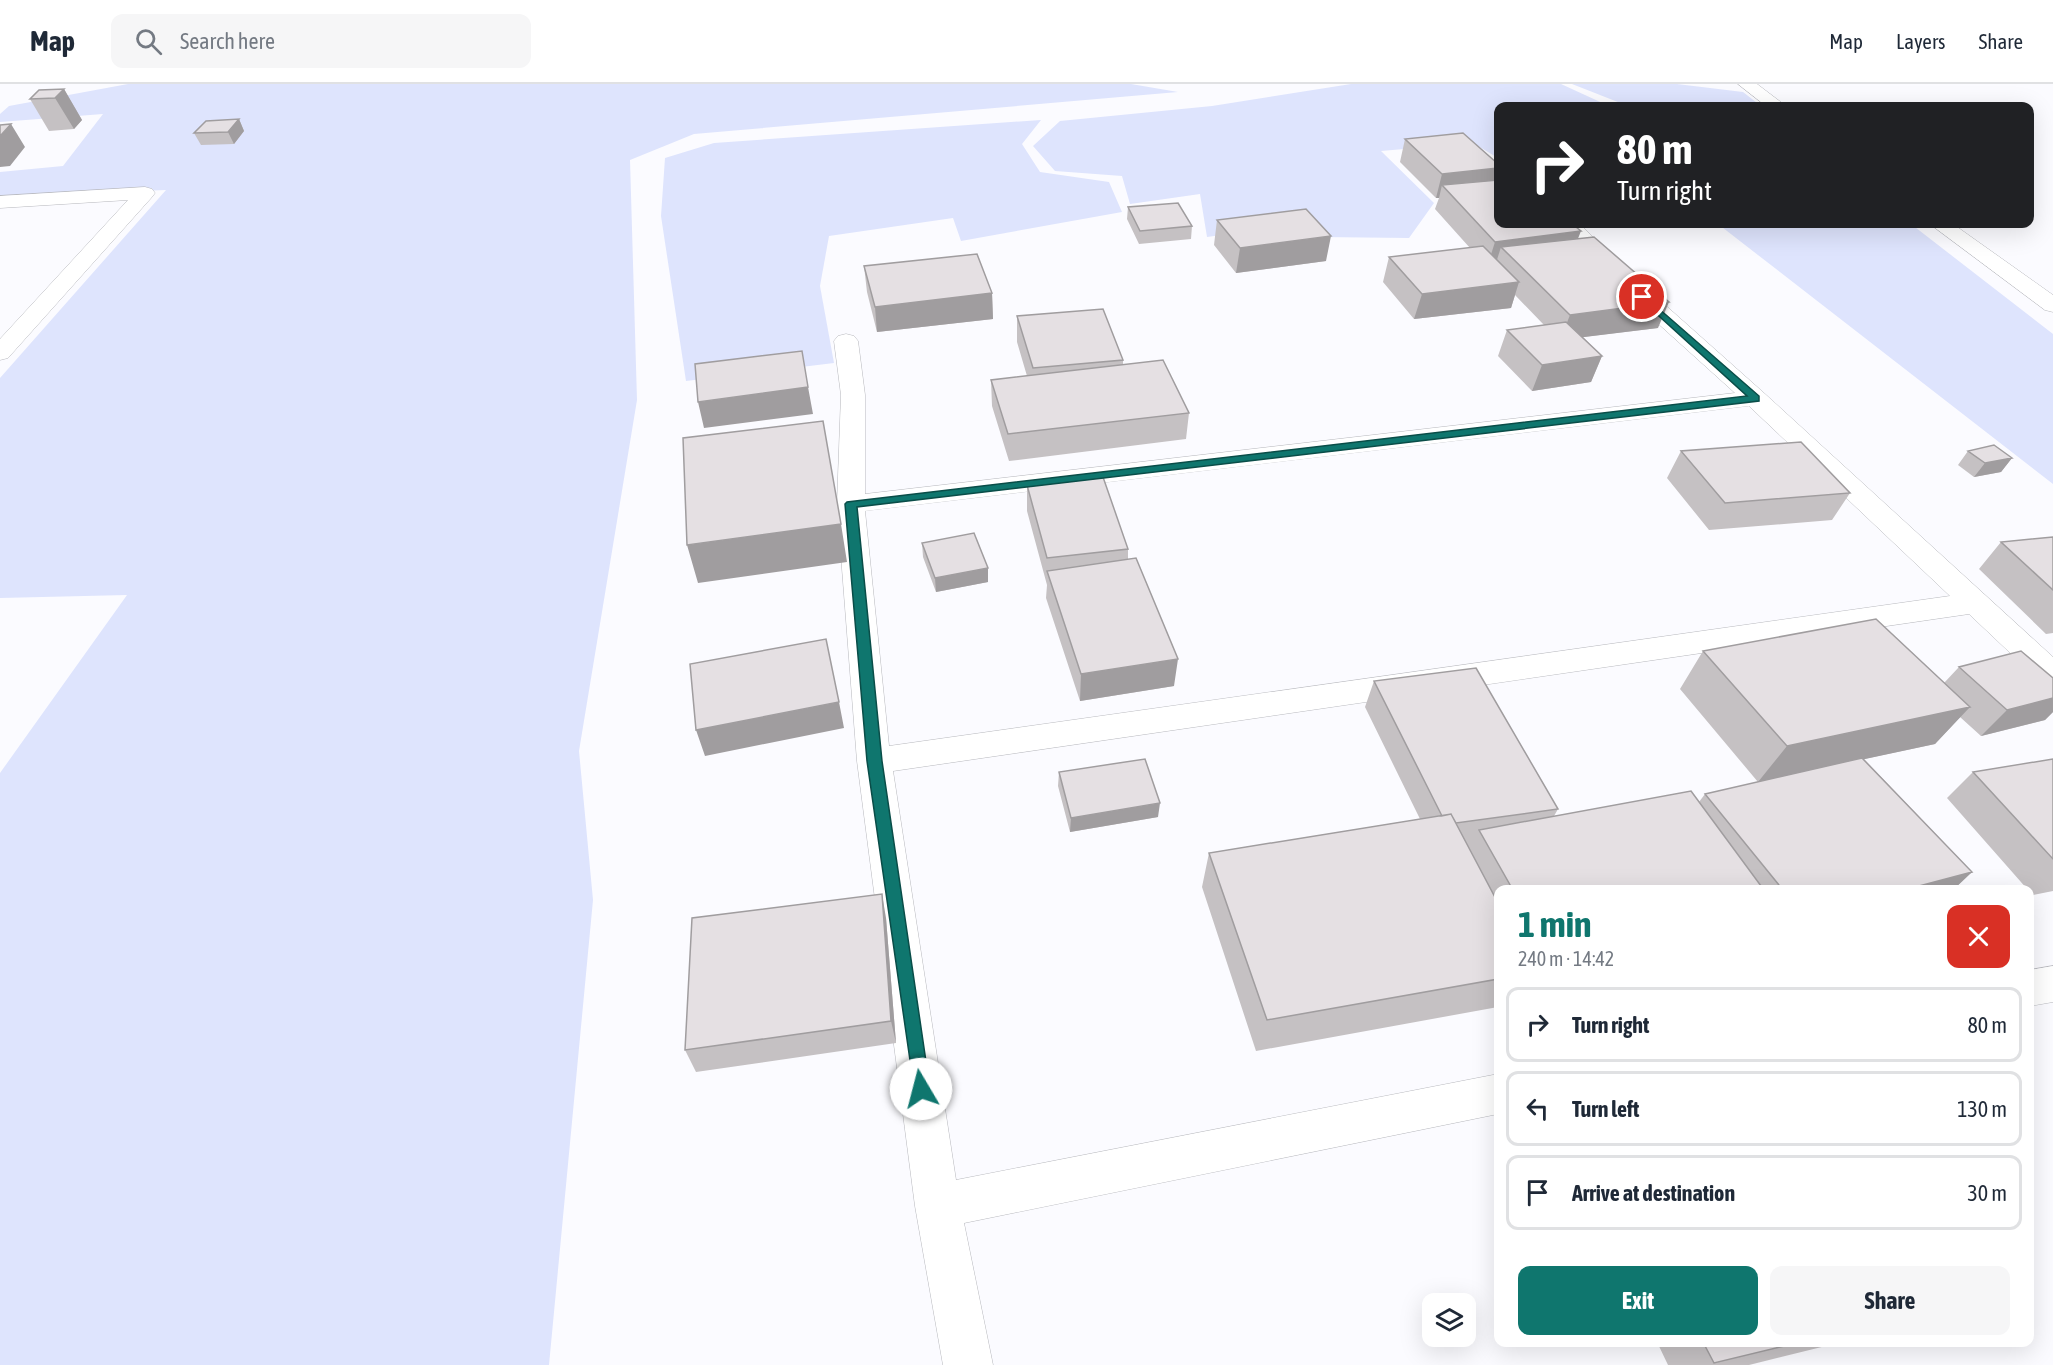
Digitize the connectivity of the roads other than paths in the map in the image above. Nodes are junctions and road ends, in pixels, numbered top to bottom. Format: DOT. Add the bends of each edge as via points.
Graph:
graph roads {
  1 [pos="1744,84"];
  2 [pos="1771,102"];
  3 [pos="0,202"];
  4 [pos="1573,228"];
  5 [pos="1946,228"];
  6 [pos="2053,304"];
  7 [pos="846,341"];
  8 [pos="0,352"];
  9 [pos="1755,398"];
  10 [pos="851,504"];
  11 [pos="1976,603"];
  12 [pos="2053,675"];
  13 [pos="874,761"];
  14 [pos="2053,984"];
  15 [pos="2034,987"];
  16 [pos="1494,1095"];
  17 [pos="938,1206"];
  18 [pos="968,1365"];
  1 -- 2 [label="street"];
  3 -- 8 [label="street" via="146,193"];
  4 -- 9 [label="street" via="1610,267"];
  5 -- 6 [label="street"];
  7 -- 10 [label="street" via="853,395"];
  9 -- 10 [label="street"];
  9 -- 11 [label="street"];
  10 -- 13 [label="street"];
  11 -- 12 [label="street"];
  11 -- 13 [label="street"];
  13 -- 17 [label="street"];
  14 -- 15 [label="street"];
  16 -- 17 [label="street"];
  17 -- 18 [label="street"];
}
